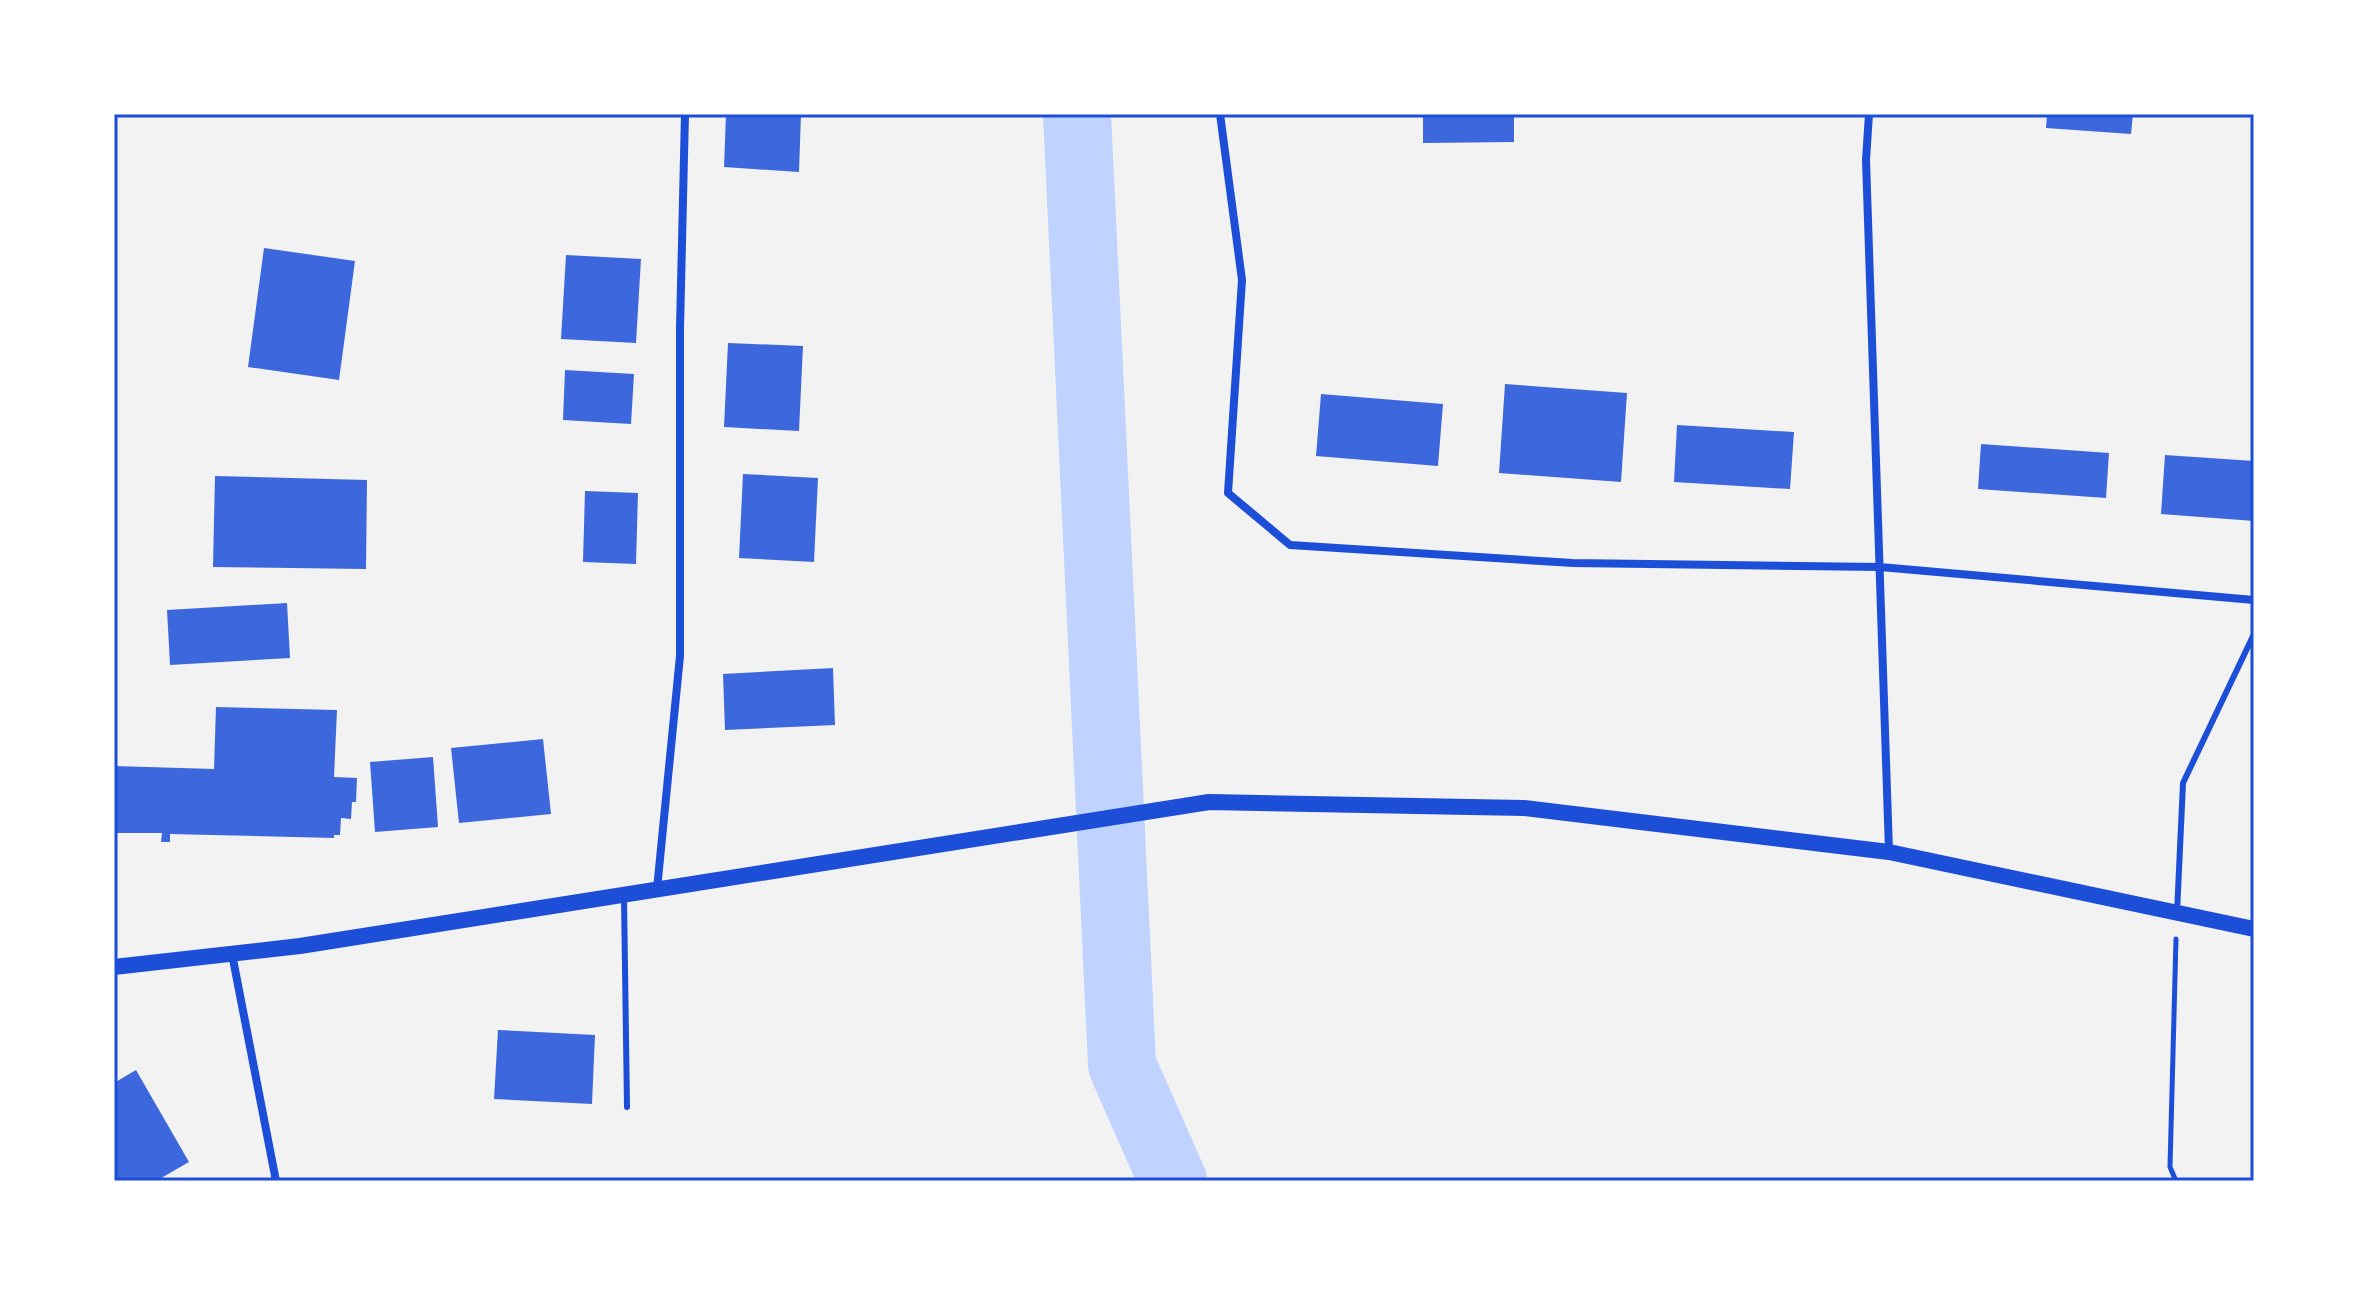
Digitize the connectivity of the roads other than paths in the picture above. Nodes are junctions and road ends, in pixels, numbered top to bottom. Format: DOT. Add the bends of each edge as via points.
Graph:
graph roads {
  1 [pos="685,114"];
  2 [pos="1220,114"];
  3 [pos="1869,114"];
  4 [pos="1880,567"];
  5 [pos="2254,600"];
  6 [pos="2254,634"];
  7 [pos="1889,852"];
  8 [pos="657,889"];
  9 [pos="624,894"];
  10 [pos="2177,913"];
  11 [pos="2254,929"];
  12 [pos="232,953"];
  13 [pos="114,967"];
  14 [pos="627,1107"];
  15 [pos="276,1181"];
  1 -- 8 [label="street" via="680,656"];
  2 -- 4 [label="street" via="1242,280 1228,493 1290,545 1573,563"];
  3 -- 4 [label="street" via="1866,160"];
  4 -- 5 [label="street"];
  4 -- 7 [label="street"];
  6 -- 10 [label="lane" via="2183,783"];
  7 -- 8 [label="main road" via="1524,808 1209,802"];
  7 -- 10 [label="main road"];
  8 -- 9 [label="main road"];
  9 -- 12 [label="main road"];
  9 -- 14 [label="lane"];
  10 -- 11 [label="main road"];
  12 -- 13 [label="main road"];
  12 -- 15 [label="street"];
}
